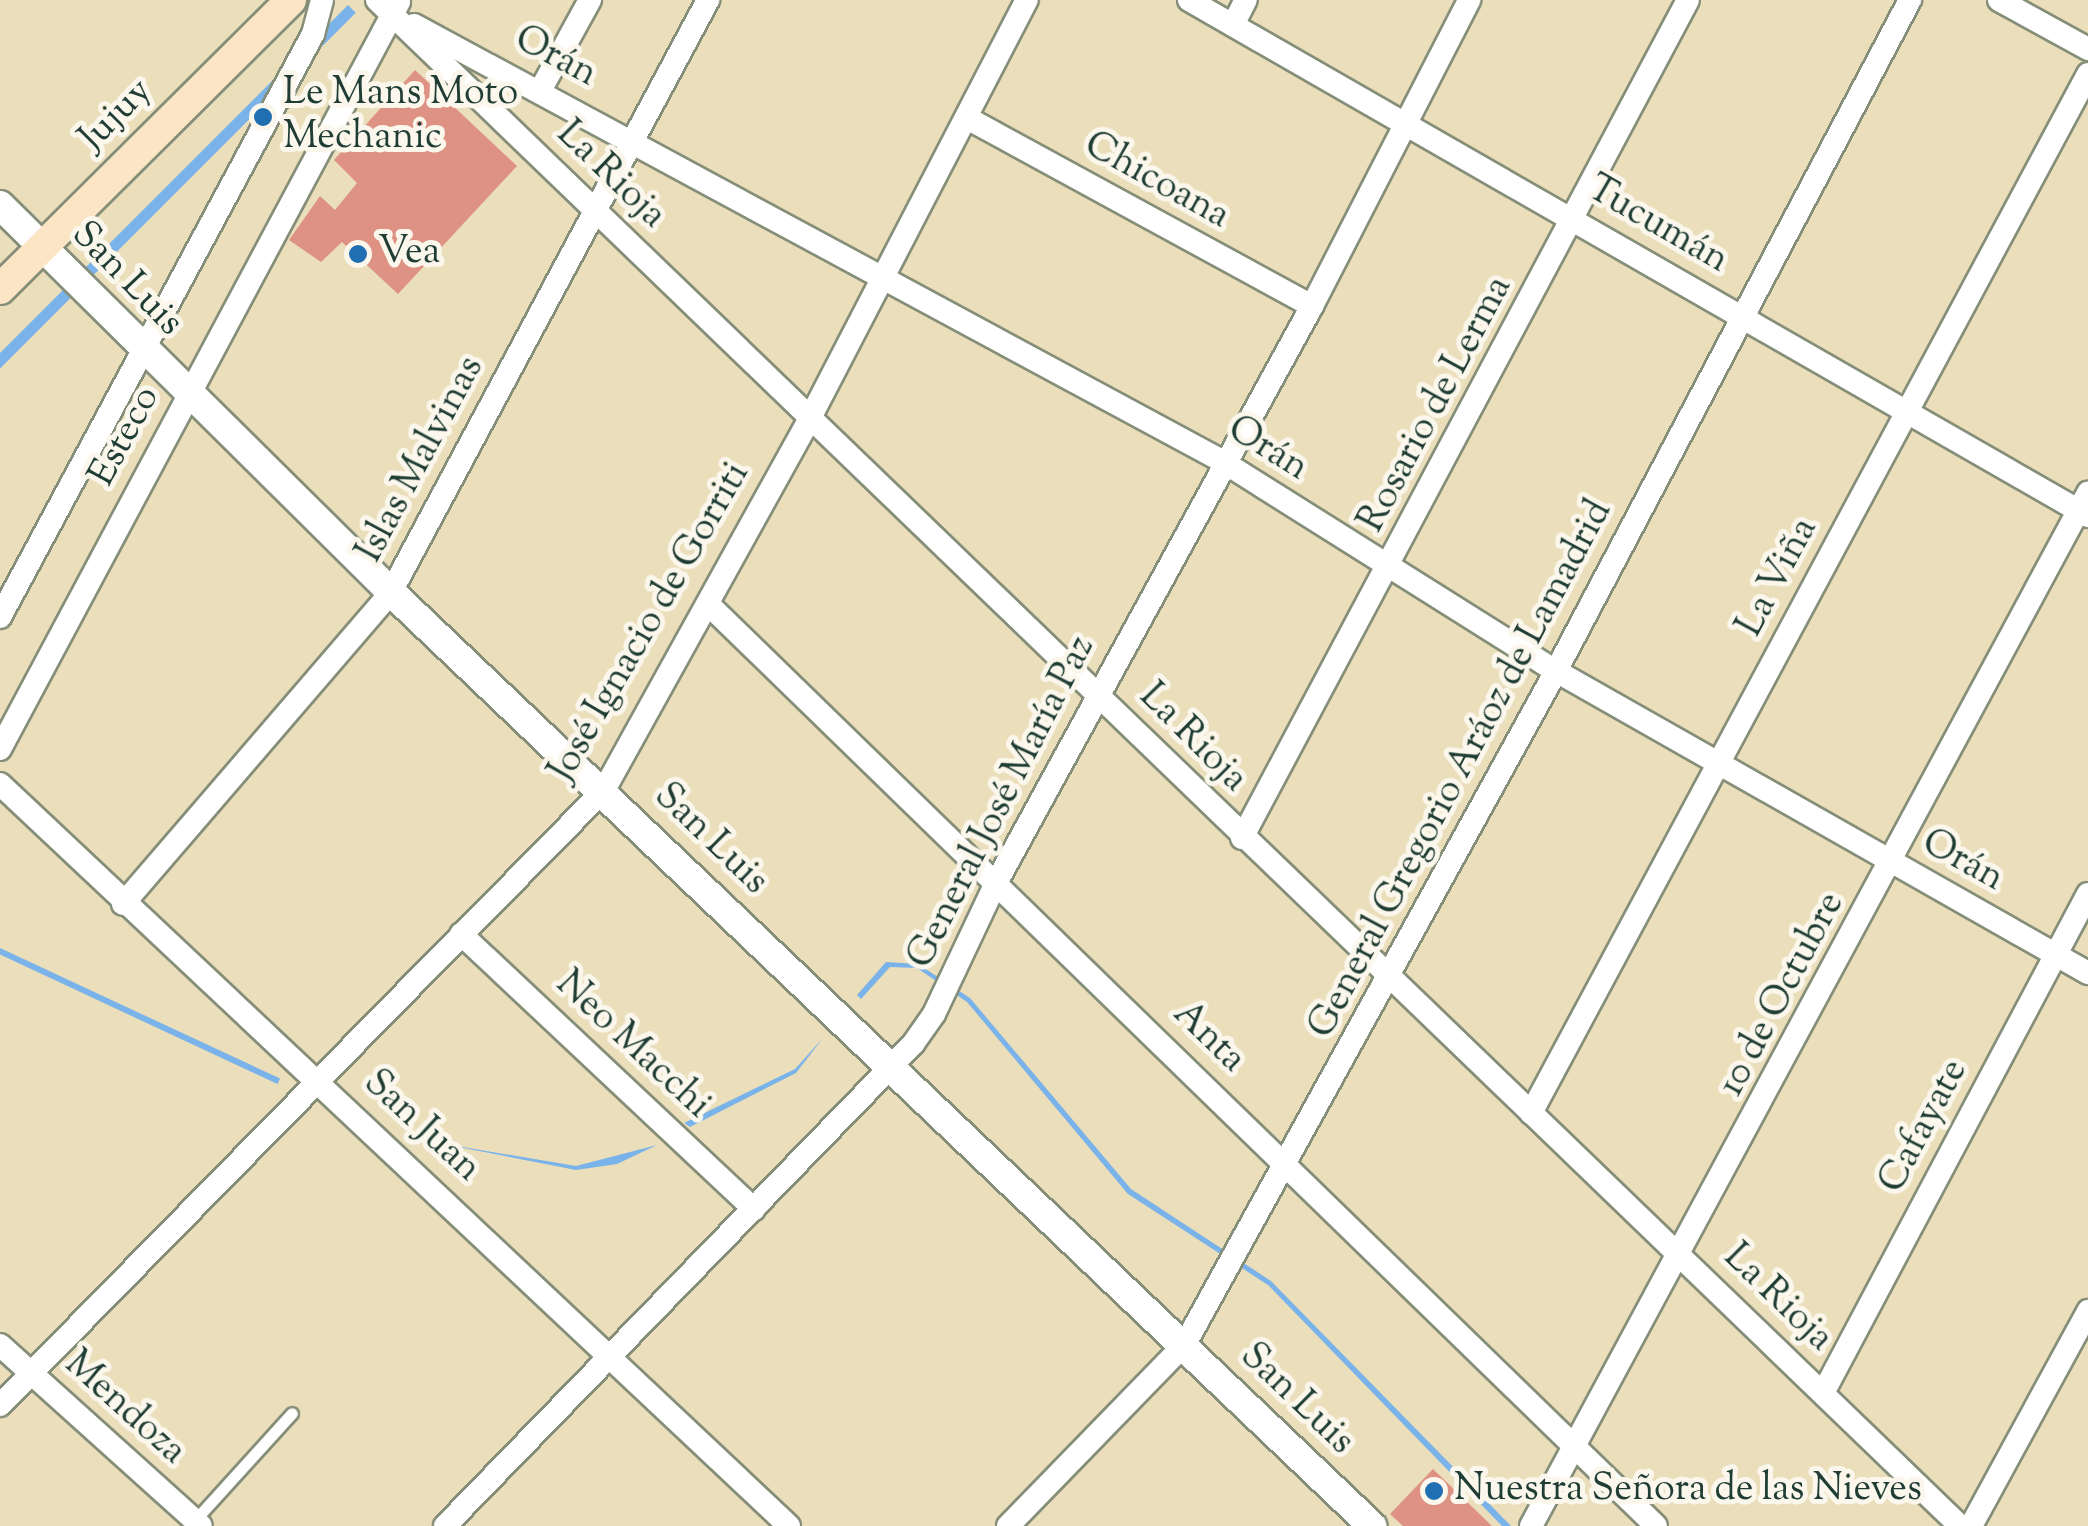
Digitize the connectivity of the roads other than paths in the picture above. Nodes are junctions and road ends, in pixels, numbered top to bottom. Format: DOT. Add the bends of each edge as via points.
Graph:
graph roads {
  1 [pos="291,0"];
  2 [pos="322,0"];
  3 [pos="590,0"];
  4 [pos="708,0"];
  5 [pos="1027,0"];
  6 [pos="1189,0"];
  7 [pos="1246,0"];
  8 [pos="1469,0"];
  9 [pos="1688,0"];
  10 [pos="1910,0"];
  11 [pos="1999,0"];
  12 [pos="390,5"];
  13 [pos="1232,25"];
  14 [pos="2088,48"];
  15 [pos="2088,74"];
  16 [pos="541,89"];
  17 [pos="967,118"];
  18 [pos="1406,124"];
  19 [pos="635,140"];
  20 [pos="0,204"];
  21 [pos="596,211"];
  22 [pos="1574,220"];
  23 [pos="42,248"];
  24 [pos="883,274"];
  25 [pos="0,289"];
  26 [pos="1312,306"];
  27 [pos="1746,317"];
  28 [pos="142,351"];
  29 [pos="188,396"];
  30 [pos="1906,412"];
  31 [pos="809,420"];
  32 [pos="1222,461"];
  33 [pos="2085,507"];
  34 [pos="1390,570"];
  35 [pos="391,592"];
  36 [pos="708,604"];
  37 [pos="0,617"];
  38 [pos="1556,672"];
  39 [pos="1098,696"];
  40 [pos="0,749"];
  41 [pos="1719,766"];
  42 [pos="0,784"];
  43 [pos="604,790"];
  44 [pos="1242,838"];
  45 [pos="1893,864"];
  46 [pos="996,882"];
  47 [pos="2088,894"];
  48 [pos="123,904"];
  49 [pos="461,934"];
  50 [pos="2056,955"];
  51 [pos="2088,973"];
  52 [pos="1388,978"];
  53 [pos="890,1067"];
  54 [pos="319,1080"];
  55 [pos="1532,1113"];
  56 [pos="1290,1164"];
  57 [pos="754,1209"];
  58 [pos="1682,1255"];
  59 [pos="2088,1311"];
  60 [pos="1184,1344"];
  61 [pos="0,1345"];
  62 [pos="614,1354"];
  63 [pos="30,1373"];
  64 [pos="1823,1393"];
  65 [pos="0,1405"];
  66 [pos="292,1413"];
  67 [pos="1574,1447"];
  68 [pos="198,1523"];
  69 [pos="445,1526"];
  70 [pos="790,1526"];
  71 [pos="1008,1526"];
  72 [pos="1372,1526"];
  73 [pos="1531,1526"];
  74 [pos="1656,1526"];
  75 [pos="1960,1526"];
  76 [pos="1971,1526"];
  1 -- 23 [label="main road, Jujuy"];
  2 -- 28 [label="street, Esteco" via="313,34"];
  3 -- 16 [label="street"];
  4 -- 19 [label="street, Islas Malvinas"];
  5 -- 17 [label="street, José Ignacio de Gorriti"];
  6 -- 13 [label="street, Tucumán"];
  7 -- 13 [label="street"];
  8 -- 18 [label="street, General José María Paz"];
  9 -- 22 [label="street, Rosario de Lerma"];
  10 -- 27 [label="street, General Gregorio Aráoz de Lamadrid"];
  11 -- 14 [label="street"];
  12 -- 16 [label="street, Orán"];
  12 -- 21 [label="street, La Rioja"];
  12 -- 29 [label="street, Esteco"];
  13 -- 18 [label="street, Tucumán"];
  15 -- 30 [label="street, La Viña"];
  16 -- 19 [label="street, Orán"];
  17 -- 24 [label="street, José Ignacio de Gorriti"];
  17 -- 26 [label="street, Chicoana"];
  18 -- 22 [label="street, Tucumán"];
  18 -- 26 [label="street, General José María Paz"];
  19 -- 21 [label="street, Islas Malvinas"];
  19 -- 24 [label="street, Orán"];
  20 -- 23 [label="street, San Luis"];
  21 -- 31 [label="street, La Rioja"];
  21 -- 35 [label="street, Islas Malvinas"];
  22 -- 27 [label="street, Tucumán"];
  22 -- 34 [label="street, Rosario de Lerma"];
  23 -- 25 [label="main road, Jujuy"];
  23 -- 28 [label="street, San Luis"];
  24 -- 31 [label="street, José Ignacio de Gorriti"];
  24 -- 32 [label="street, Orán"];
  26 -- 32 [label="street, General José María Paz"];
  27 -- 30 [label="street, Tucumán"];
  27 -- 38 [label="street, General Gregorio Aráoz de Lamadrid"];
  28 -- 29 [label="street, San Luis"];
  28 -- 37 [label="street, Esteco"];
  29 -- 35 [label="street, San Luis"];
  29 -- 40 [label="street, Esteco"];
  30 -- 33 [label="street, Tucumán"];
  30 -- 41 [label="street, La Viña"];
  31 -- 36 [label="street, José Ignacio de Gorriti"];
  31 -- 39 [label="street, La Rioja"];
  32 -- 34 [label="street, Orán"];
  32 -- 39 [label="street, General José María Paz"];
  33 -- 45 [label="street, 10 de Octubre"];
  34 -- 38 [label="street, Orán"];
  34 -- 44 [label="street, Rosario de Lerma"];
  35 -- 43 [label="street, San Luis"];
  35 -- 48 [label="street, Islas Malvinas"];
  36 -- 43 [label="street, José Ignacio de Gorriti"];
  36 -- 46 [label="street, Anta"];
  38 -- 41 [label="street, Orán"];
  38 -- 52 [label="street, General Gregorio Aráoz de Lamadrid"];
  39 -- 44 [label="street, La Rioja"];
  39 -- 46 [label="street, General José María Paz"];
  41 -- 45 [label="street, Orán"];
  41 -- 55 [label="street, La Viña"];
  42 -- 48 [label="street, San Juan"];
  43 -- 49 [label="street, José Ignacio de Gorriti"];
  43 -- 53 [label="street, San Luis"];
  44 -- 52 [label="street, La Rioja"];
  45 -- 50 [label="street, Orán"];
  45 -- 58 [label="street, 10 de Octubre"];
  46 -- 53 [label="street, General José María Paz" via="934,1014"];
  46 -- 56 [label="street, Anta"];
  47 -- 50 [label="street, Cafayate"];
  48 -- 54 [label="street, San Juan"];
  49 -- 54 [label="street, José Ignacio de Gorriti"];
  49 -- 57 [label="street, Neo Macchi"];
  50 -- 51 [label="street, Orán"];
  50 -- 64 [label="street, Cafayate"];
  52 -- 55 [label="street, La Rioja"];
  52 -- 56 [label="street, General Gregorio Aráoz de Lamadrid"];
  53 -- 57 [label="street, General José María Paz"];
  53 -- 60 [label="street, San Luis"];
  54 -- 62 [label="street, San Juan"];
  54 -- 63 [label="street, José Ignacio de Gorriti"];
  55 -- 58 [label="street, La Rioja"];
  56 -- 60 [label="street, General Gregorio Aráoz de Lamadrid"];
  56 -- 67 [label="street, Anta"];
  57 -- 62 [label="street, General José María Paz"];
  58 -- 64 [label="street, La Rioja"];
  58 -- 67 [label="street, 10 de Octubre"];
  59 -- 76 [label="street"];
  60 -- 71 [label="street, General Gregorio Aráoz de Lamadrid"];
  60 -- 72 [label="street, San Luis"];
  61 -- 63 [label="street, Mendoza"];
  62 -- 69 [label="street, General José María Paz"];
  62 -- 70 [label="street, San Juan"];
  63 -- 65 [label="street, José Ignacio de Gorriti"];
  63 -- 68 [label="street, Mendoza"];
  64 -- 75 [label="street, La Rioja"];
  66 -- 68 [label="lane"];
  67 -- 73 [label="street, 10 de Octubre"];
  67 -- 74 [label="street, Anta"];
}
